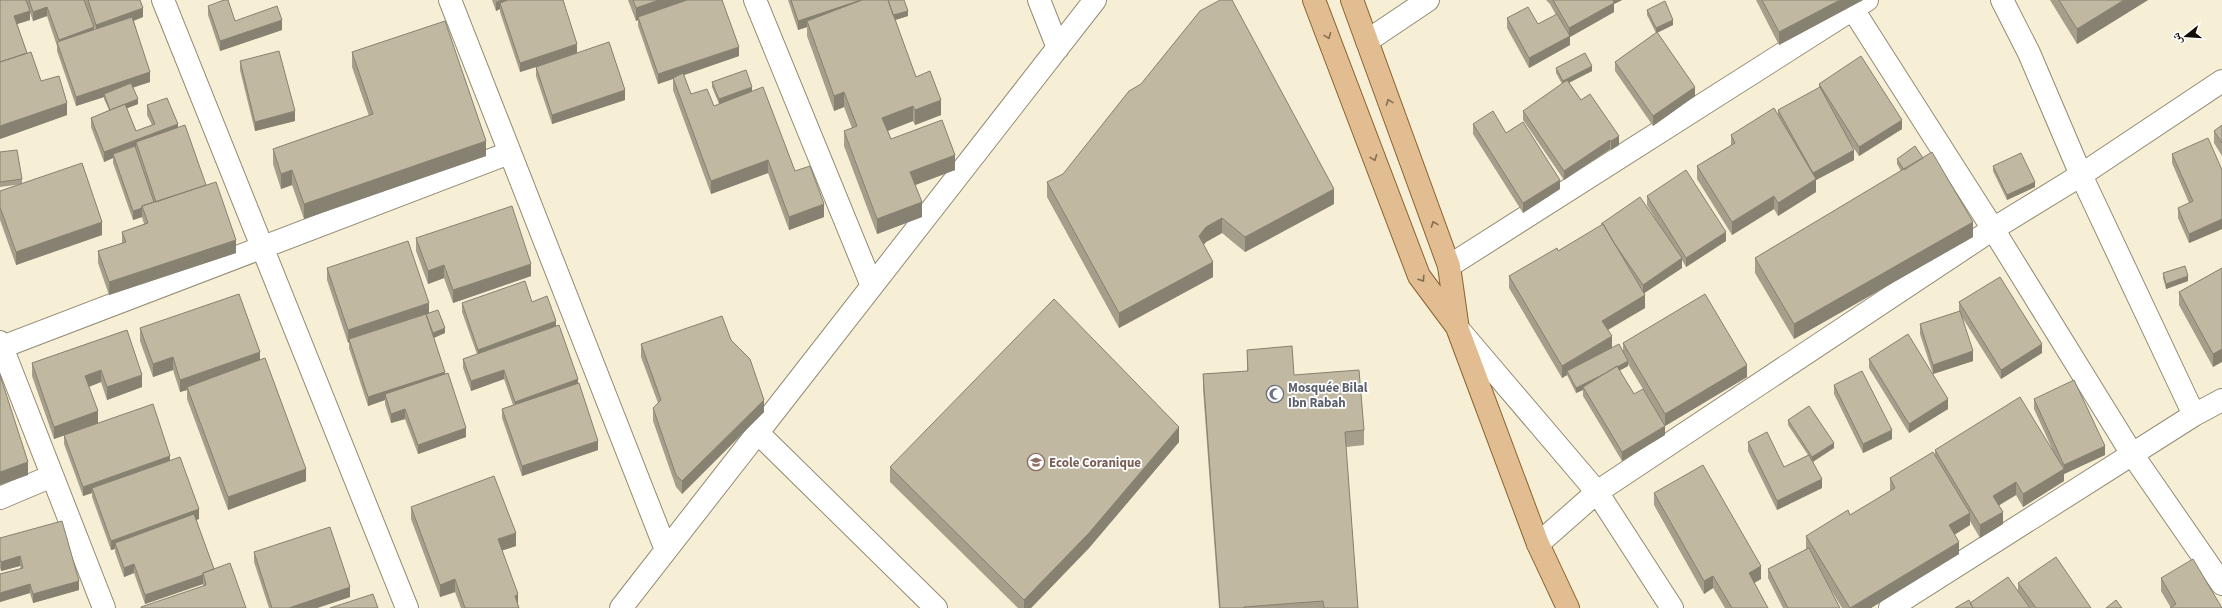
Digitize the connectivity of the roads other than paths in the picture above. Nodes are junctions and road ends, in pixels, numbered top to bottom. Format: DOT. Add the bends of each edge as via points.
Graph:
graph roads {
  1 [pos="163,0"];
  2 [pos="450,0"];
  3 [pos="755,0"];
  4 [pos="1039,0"];
  5 [pos="1095,0"];
  6 [pos="1314,0"];
  7 [pos="1352,0"];
  8 [pos="1428,0"];
  9 [pos="2002,0"];
  10 [pos="1860,4"];
  11 [pos="1367,41"];
  12 [pos="1058,48"];
  13 [pos="2222,81"];
  14 [pos="509,153"];
  15 [pos="2081,175"];
  16 [pos="1993,229"];
  17 [pos="261,248"];
  18 [pos="1449,266"];
  19 [pos="872,286"];
  20 [pos="1458,330"];
  21 [pos="1,345"];
  22 [pos="2222,400"];
  23 [pos="2194,415"];
  24 [pos="758,433"];
  25 [pos="2132,454"];
  26 [pos="52,476"];
  27 [pos="1597,492"];
  28 [pos="0,498"];
  29 [pos="1538,544"];
  30 [pos="666,550"];
  31 [pos="2222,584"];
  32 [pos="104,608"];
  33 [pos="407,608"];
  34 [pos="621,608"];
  35 [pos="936,608"];
  36 [pos="1568,608"];
  37 [pos="1672,608"];
  38 [pos="1890,608"];
  1 -- 17 [label="street"];
  2 -- 14 [label="street"];
  3 -- 19 [label="street"];
  4 -- 12 [label="street"];
  5 -- 12 [label="street"];
  6 -- 20 [label="main road, one-way" via="1419,276"];
  7 -- 11 [label="main road"];
  8 -- 11 [label="street"];
  9 -- 15 [label="street" via="2029,53"];
  10 -- 16 [label="street"];
  10 -- 18 [label="street"];
  18 -- 11 [label="main road, one-way"];
  12 -- 19 [label="street"];
  13 -- 15 [label="street"];
  14 -- 17 [label="street"];
  14 -- 30 [label="street"];
  15 -- 16 [label="street"];
  15 -- 23 [label="street"];
  16 -- 25 [label="street"];
  16 -- 27 [label="street"];
  17 -- 21 [label="street"];
  17 -- 33 [label="street"];
  18 -- 20 [label="main road"];
  19 -- 24 [label="street"];
  20 -- 27 [label="street"];
  20 -- 29 [label="main road"];
  21 -- 26 [label="street"];
  22 -- 23 [label="street"];
  23 -- 25 [label="street"];
  24 -- 30 [label="street"];
  24 -- 35 [label="street"];
  25 -- 31 [label="street"];
  25 -- 38 [label="street"];
  26 -- 28 [label="street"];
  26 -- 32 [label="street"];
  27 -- 29 [label="street"];
  27 -- 37 [label="street"];
  29 -- 36 [label="main road"];
  30 -- 34 [label="street"];
}
